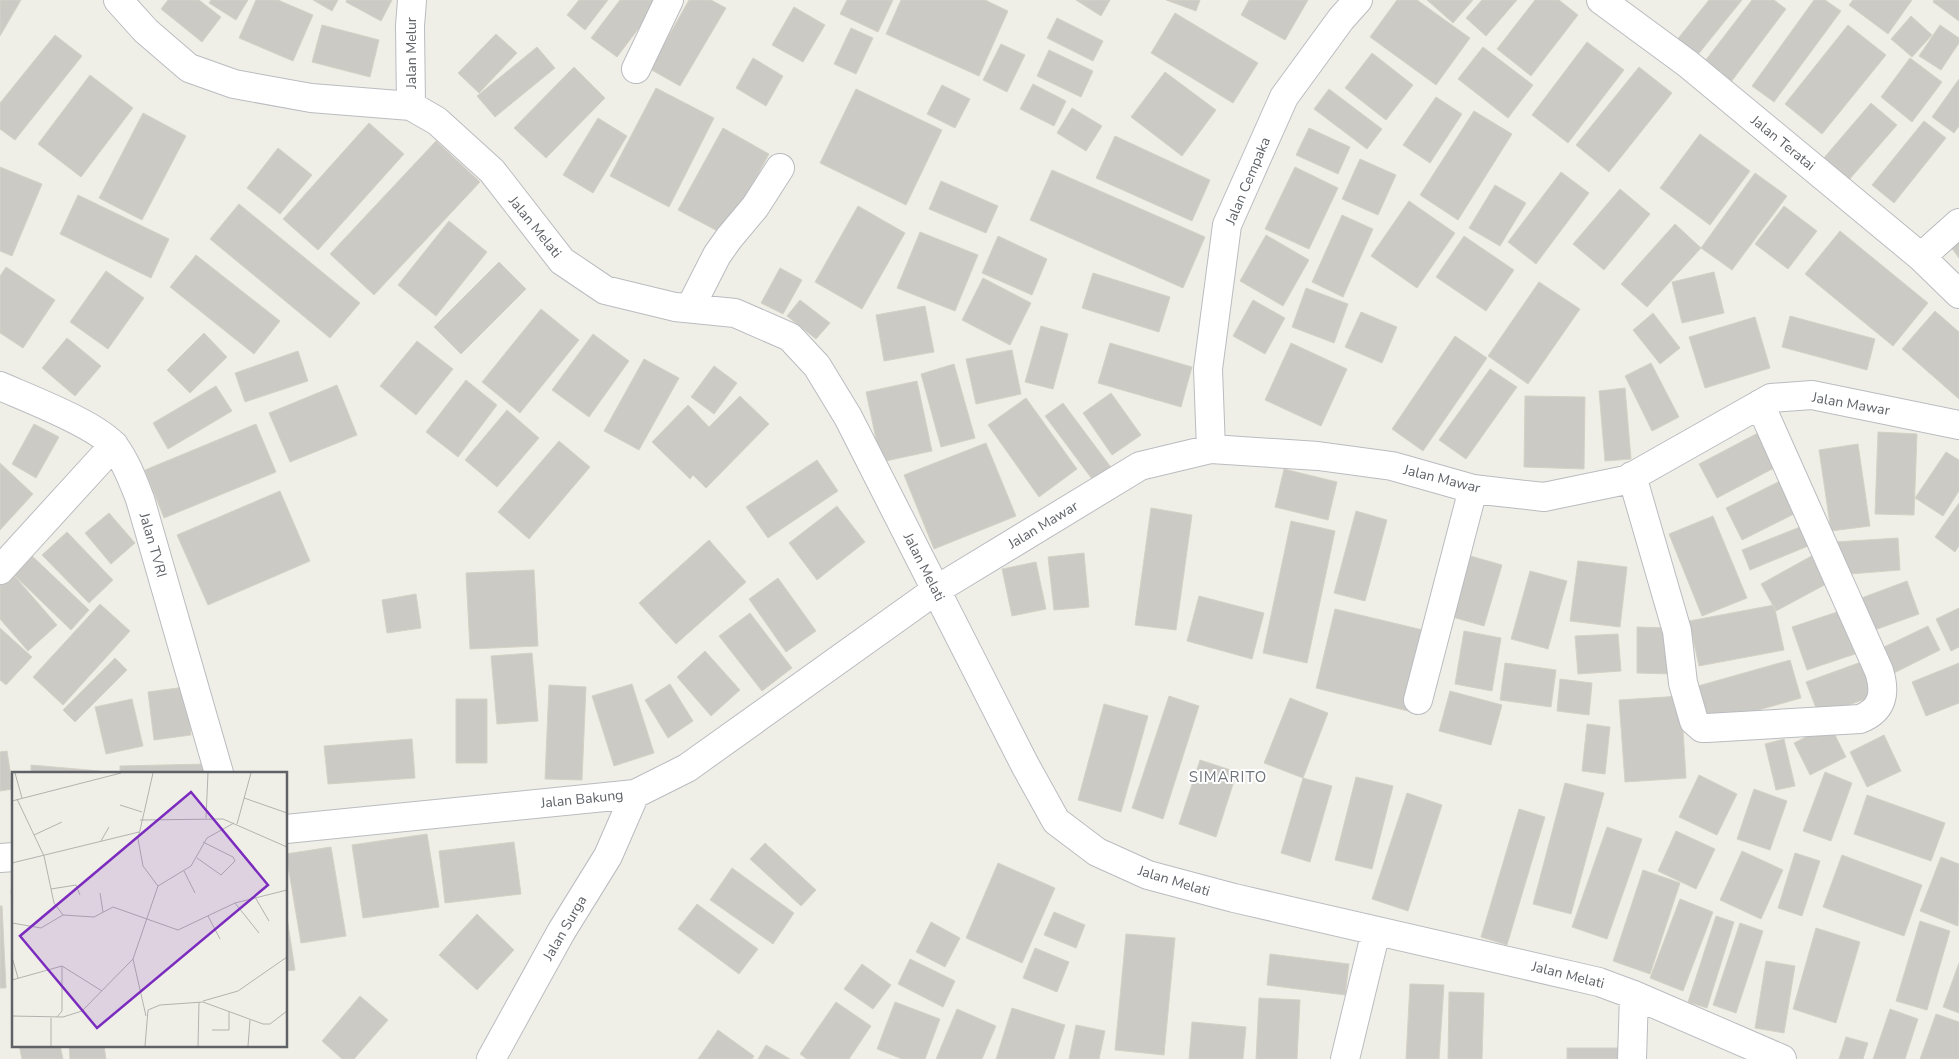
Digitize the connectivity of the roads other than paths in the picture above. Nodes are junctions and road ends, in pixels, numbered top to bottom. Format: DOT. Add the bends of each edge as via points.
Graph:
graph roads {
  1 [pos="118,0"];
  2 [pos="412,0"];
  3 [pos="669,0"];
  4 [pos="1358,0"];
  5 [pos="1601,0"];
  6 [pos="636,69"];
  7 [pos="411,106"];
  8 [pos="780,168"];
  9 [pos="1959,223"];
  10 [pos="1922,257"];
  11 [pos="1959,294"];
  12 [pos="690,308"];
  13 [pos="0,386"];
  14 [pos="1760,404"];
  15 [pos="1959,425"];
  16 [pos="114,445"];
  17 [pos="1211,449"];
  18 [pos="1632,476"];
  19 [pos="1473,489"];
  20 [pos="0,570"];
  21 [pos="936,590"];
  22 [pos="1418,700"];
  23 [pos="219,772"];
  24 [pos="634,794"];
  25 [pos="288,829"];
  26 [pos="1376,931"];
  27 [pos="1634,995"];
  28 [pos="492,1059"];
  29 [pos="1345,1059"];
  30 [pos="1632,1059"];
  31 [pos="1782,1059"];
  1 -- 7 [label="street, Jalan Melati" via="146,31 189,68 234,84 311,98"];
  2 -- 7 [label="street, Jalan Melur"];
  3 -- 6 [label="street"];
  4 -- 17 [label="street, Jalan Cempaka" via="1284,97 1227,225 1208,369"];
  5 -- 10 [label="street, Jalan Teratai" via="1688,64"];
  7 -- 12 [label="street, Jalan Melati" via="437,121 492,171 562,261 605,290"];
  8 -- 12 [label="street" via="717,255"];
  9 -- 10 [label="street"];
  10 -- 11 [label="street, Jalan Teratai"];
  12 -- 21 [label="street, Jalan Melati" via="735,313 790,337 817,366 848,417"];
  13 -- 16 [label="street, Jalan TVRI" via="75,419"];
  14 -- 15 [label="street, Jalan Mawar" via="1771,398 1812,395"];
  14 -- 18 [label="street, Jalan Mawar"];
  14 -- 18 [label="street" via="1882,680 1881,699 1870,715 1860,719 1742,727 1708,728 1697,725 1683,683 1677,631"];
  16 -- 20 [label="street"];
  16 -- 23 [label="street, Jalan TVRI" via="140,499"];
  17 -- 19 [label="street, Jalan Mawar" via="1318,456 1392,466"];
  17 -- 21 [label="street, Jalan Mawar" via="1140,466"];
  18 -- 19 [label="street, Jalan Mawar" via="1544,497"];
  19 -- 22 [label="street"];
  21 -- 24 [label="street, Jalan Bakung" via="687,768"];
  21 -- 26 [label="street, Jalan Melati" via="1056,821 1083,842 1097,852 1148,875"];
  24 -- 25 [label="street, Jalan Bakung"];
  24 -- 28 [label="street, Jalan Surga" via="608,856 561,932"];
  26 -- 27 [label="street, Jalan Melati" via="1599,982"];
  26 -- 29 [label="street"];
  27 -- 30 [label="street"];
  27 -- 31 [label="street, Jalan Melati"];
}
